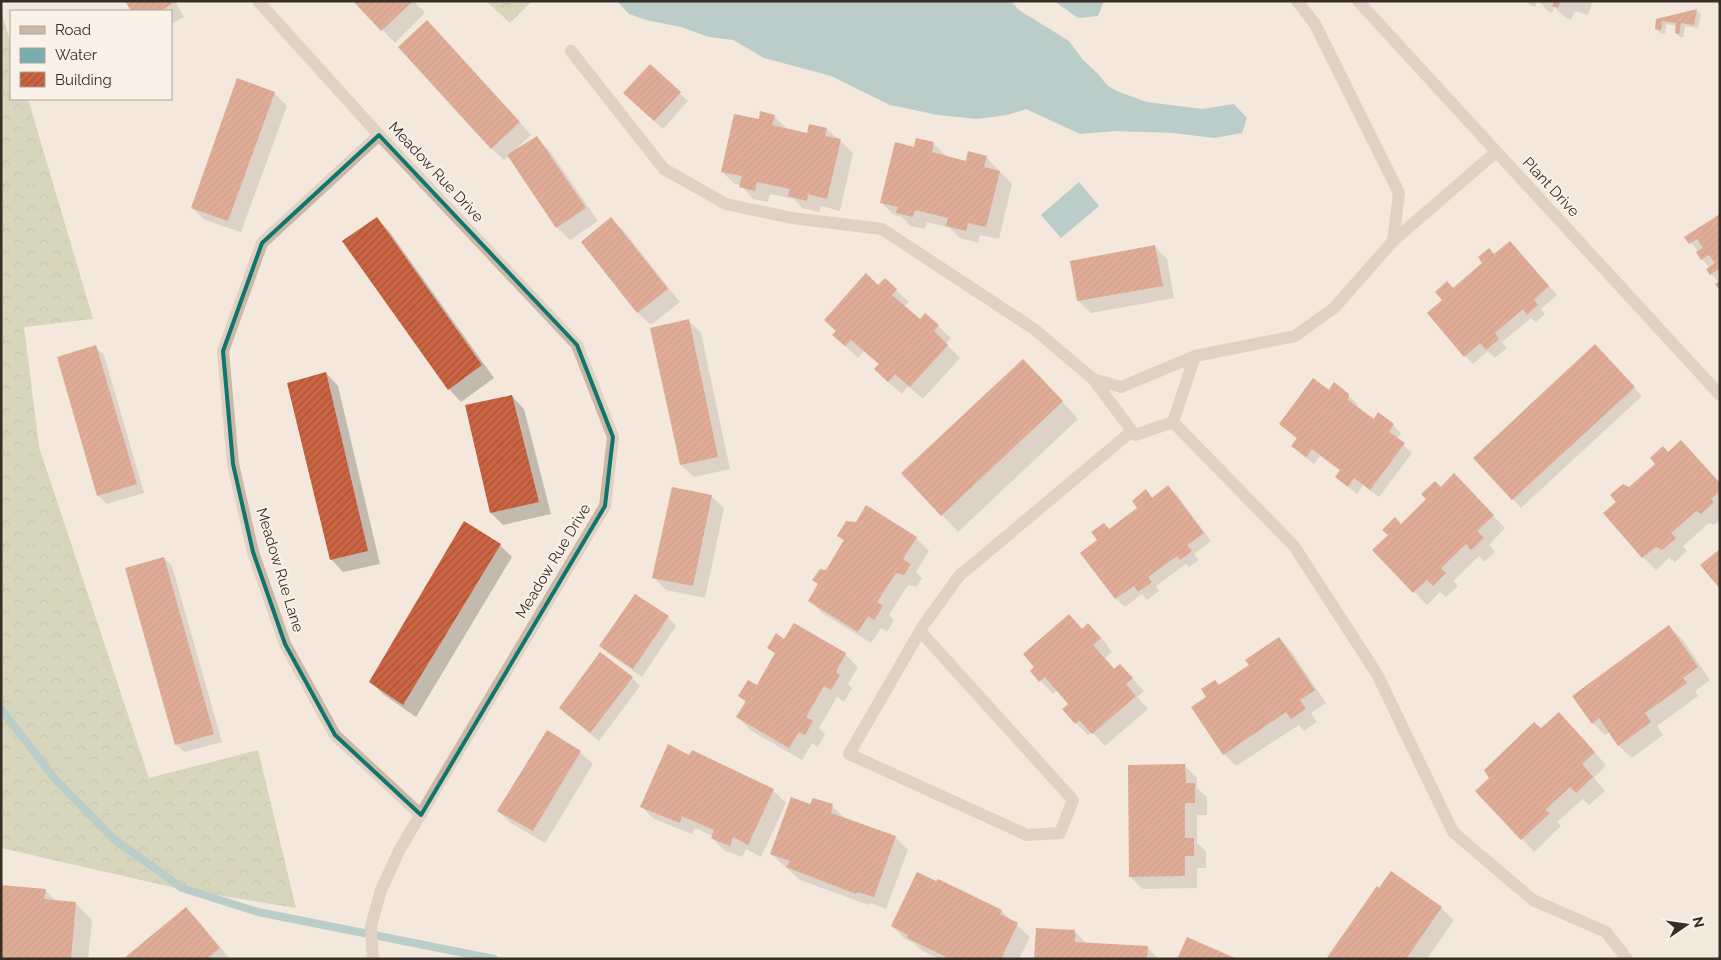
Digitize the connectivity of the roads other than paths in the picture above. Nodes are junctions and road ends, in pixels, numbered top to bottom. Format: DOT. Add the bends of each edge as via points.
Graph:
graph roads {
  1 [pos="258,1"];
  2 [pos="1296,1"];
  3 [pos="1358,1"];
  4 [pos="571,51"];
  5 [pos="380,135"];
  6 [pos="1496,152"];
  7 [pos="1394,241"];
  8 [pos="1195,356"];
  9 [pos="1093,379"];
  10 [pos="1720,396"];
  11 [pos="1173,422"];
  12 [pos="1132,430"];
  13 [pos="920,631"];
  14 [pos="421,815"];
  15 [pos="373,959"];
  16 [pos="1627,959"];
  1 -- 5 [label="street, Meadow Rue Drive"];
  2 -- 7 [label="street" via="1315,24 1399,193"];
  3 -- 6 [label="street, Plant Drive"];
  4 -- 9 [label="street" via="664,169 726,204 792,218 882,229 1034,329"];
  5 -- 14 [label="street, Meadow Rue Lane" via="262,243 223,351 233,464 254,552 285,644 335,735"];
  5 -- 14 [label="street, Meadow Rue Drive" via="577,345 613,437 605,506"];
  6 -- 7 [label="street"];
  6 -- 10 [label="street, Plant Drive"];
  7 -- 8 [label="street" via="1334,308 1295,336"];
  8 -- 9 [label="street" via="1121,387"];
  8 -- 11 [label="street"];
  9 -- 12 [label="street"];
  11 -- 12 [label="street" via="1135,435"];
  11 -- 16 [label="street" via="1294,546 1376,674 1453,832 1533,900 1606,932"];
  12 -- 13 [label="street" via="959,576"];
  13 -- 13 [label="street" via="849,754 1027,835 1060,833 1073,800"];
  14 -- 15 [label="street, Meadow Rue Drive" via="400,849 381,890 370,926"];
}
